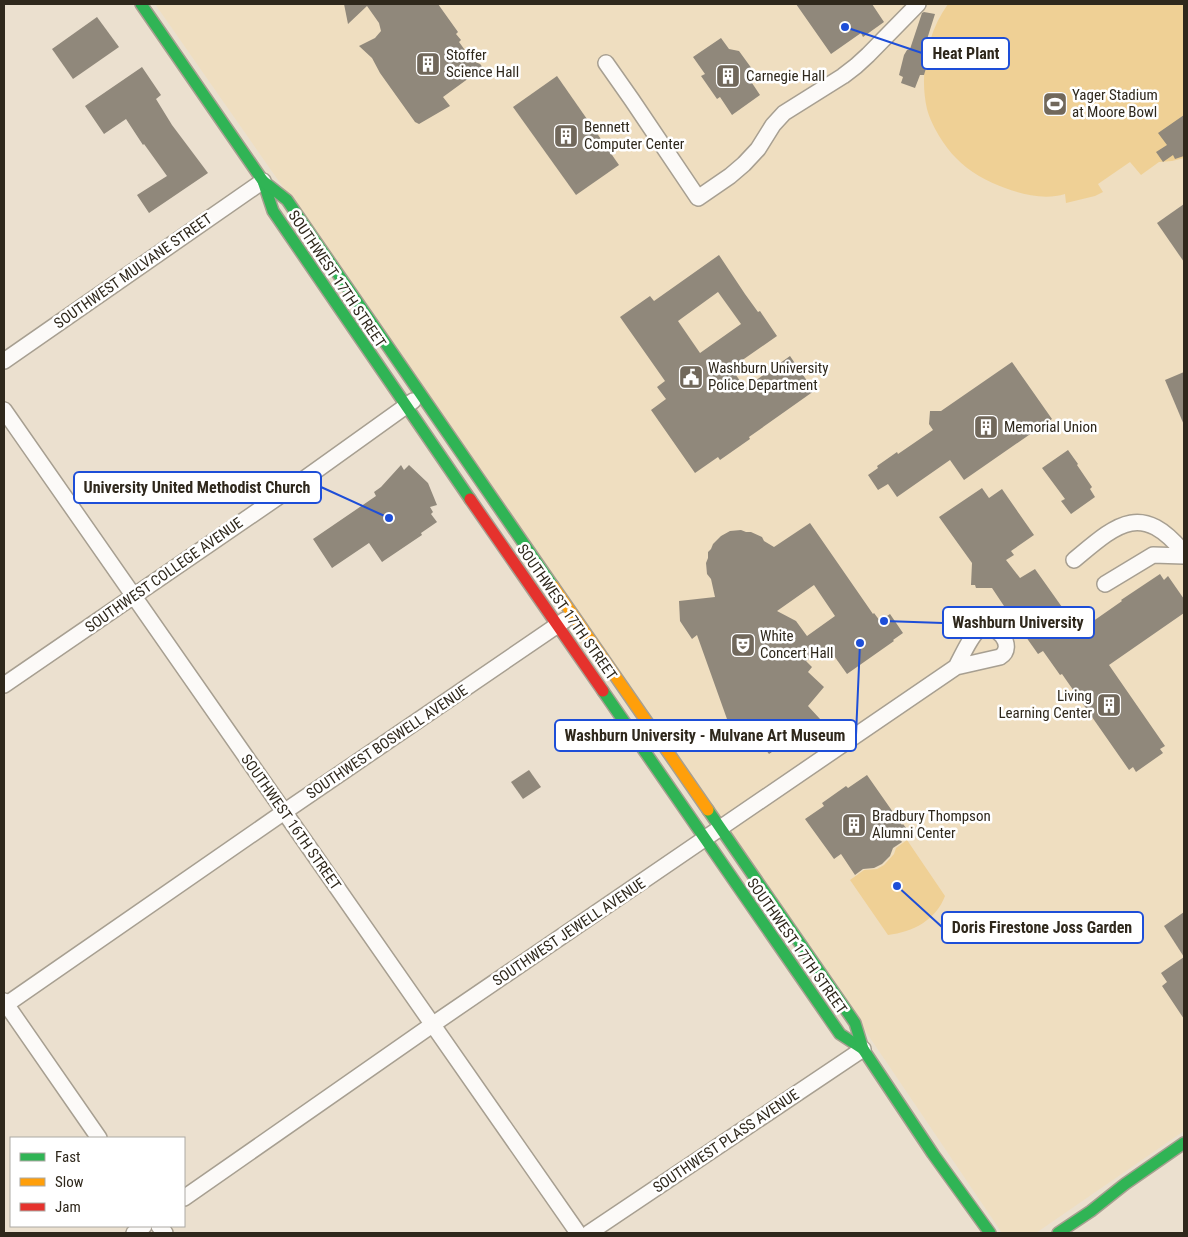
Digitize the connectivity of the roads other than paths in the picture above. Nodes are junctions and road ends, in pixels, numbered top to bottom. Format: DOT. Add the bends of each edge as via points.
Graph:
graph roads {
  1 [pos="141,4"];
  2 [pos="918,4"];
  3 [pos="606,63"];
  4 [pos="263,181"];
  5 [pos="4,361"];
  6 [pos="422,395"];
  7 [pos="406,406"];
  8 [pos="4,410"];
  9 [pos="1184,554"];
  10 [pos="1074,560"];
  11 [pos="1105,584"];
  12 [pos="133,596"];
  13 [pos="572,614"];
  14 [pos="557,625"];
  15 [pos="956,667"];
  16 [pos="4,685"];
  17 [pos="284,812"];
  18 [pos="720,828"];
  19 [pos="705,839"];
  20 [pos="4,1004"];
  21 [pos="432,1025"];
  22 [pos="863,1049"];
  23 [pos="98,1137"];
  24 [pos="1184,1143"];
  25 [pos="185,1197"];
  26 [pos="578,1233"];
  27 [pos="589,1233"];
  28 [pos="990,1233"];
  29 [pos="1058,1233"];
  1 -- 4 [label="main road, SOUTHWEST 17TH STREET"];
  2 -- 3 [label="street" via="856,66 784,113 744,164 698,198"];
  4 -- 5 [label="street, SOUTHWEST MULVANE STREET"];
  4 -- 6 [label="main road, SOUTHWEST 17TH STREET" via="287,200"];
  4 -- 7 [label="main road, SOUTHWEST 17TH STREET" via="273,211"];
  6 -- 7 [label="street, SOUTHWEST COLLEGE AVENUE"];
  6 -- 13 [label="main road, SOUTHWEST 17TH STREET"];
  7 -- 12 [label="street, SOUTHWEST COLLEGE AVENUE"];
  7 -- 14 [label="main road, SOUTHWEST 17TH STREET"];
  8 -- 12 [label="street, SOUTHWEST 16TH STREET"];
  9 -- 10 [label="street" via="1159,529 1134,522 1111,531"];
  9 -- 11 [label="street" via="1153,555"];
  12 -- 16 [label="street, SOUTHWEST COLLEGE AVENUE"];
  12 -- 17 [label="street, SOUTHWEST 16TH STREET"];
  13 -- 14 [label="street, SOUTHWEST BOSWELL AVENUE"];
  13 -- 18 [label="main road, SOUTHWEST 17TH STREET"];
  14 -- 17 [label="street, SOUTHWEST BOSWELL AVENUE"];
  14 -- 19 [label="main road, SOUTHWEST 17TH STREET"];
  15 -- 18 [label="street, SOUTHWEST JEWELL AVENUE"];
  17 -- 20 [label="street, SOUTHWEST BOSWELL AVENUE"];
  17 -- 21 [label="street, SOUTHWEST 16TH STREET"];
  18 -- 19 [label="street, SOUTHWEST JEWELL AVENUE"];
  18 -- 22 [label="main road, SOUTHWEST 17TH STREET" via="855,1023"];
  19 -- 21 [label="street, SOUTHWEST JEWELL AVENUE"];
  19 -- 22 [label="main road, SOUTHWEST 17TH STREET" via="840,1034"];
  20 -- 23 [label="street"];
  21 -- 25 [label="street, SOUTHWEST JEWELL AVENUE"];
  21 -- 26 [label="street, SOUTHWEST 16TH STREET"];
  22 -- 27 [label="street, SOUTHWEST PLASS AVENUE"];
  22 -- 28 [label="main road, SOUTHWEST 17TH STREET"];
  24 -- 29 [label="main road"];
}
